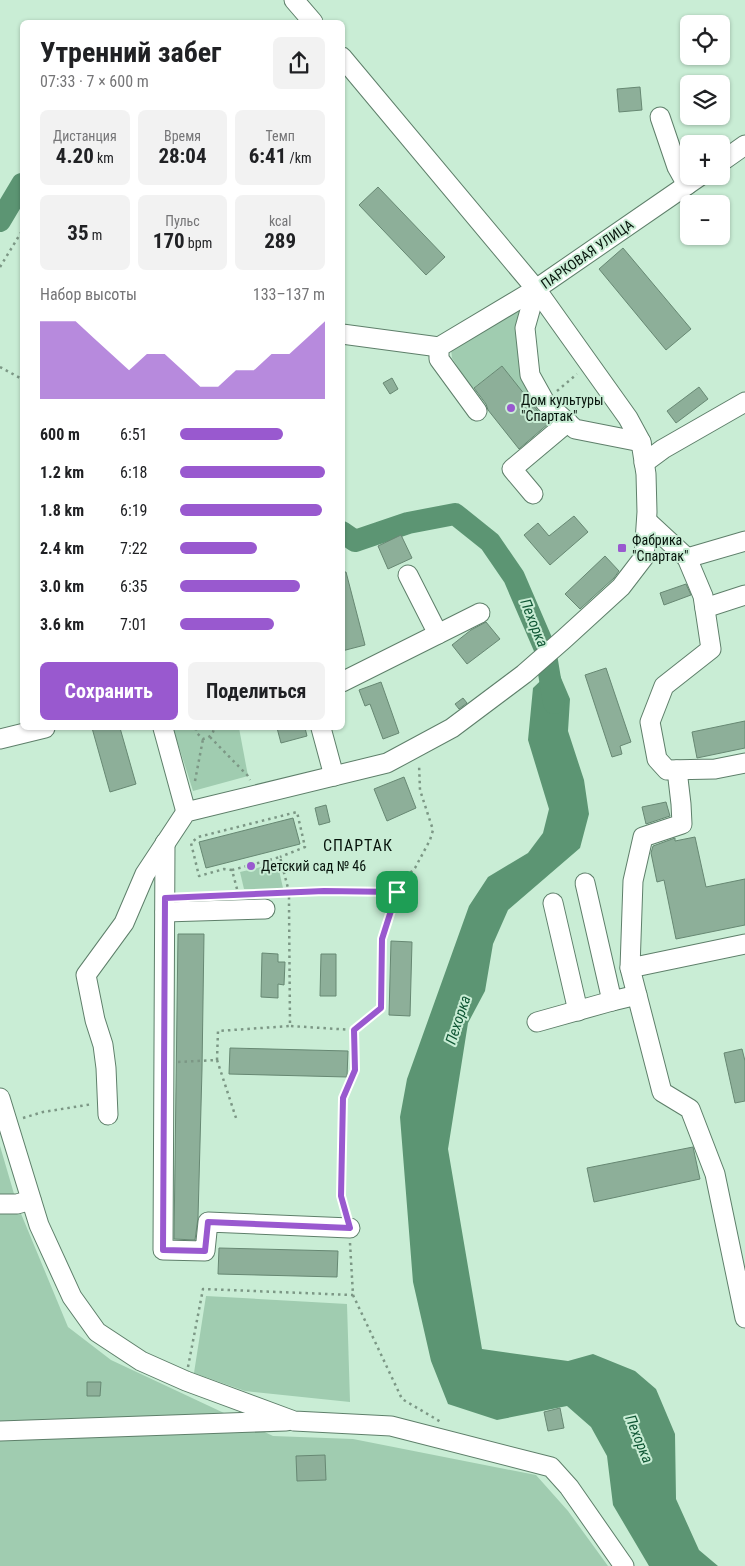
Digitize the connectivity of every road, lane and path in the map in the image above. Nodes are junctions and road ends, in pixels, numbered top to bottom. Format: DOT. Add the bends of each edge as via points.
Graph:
graph roads {
  1 [pos="294,0"];
  2 [pos="311,20"];
  3 [pos="345,61"];
  4 [pos="660,117"];
  5 [pos="745,145"];
  6 [pos="730,156"];
  7 [pos="680,169"];
  8 [pos="688,185"];
  9 [pos="20,234"];
  10 [pos="0,267"];
  11 [pos="536,289"];
  12 [pos="345,334"];
  13 [pos="440,347"];
  14 [pos="590,363"];
  15 [pos="0,367"];
  16 [pos="20,378"];
  17 [pos="545,402"];
  18 [pos="745,402"];
  19 [pos="477,411"];
  20 [pos="568,422"];
  21 [pos="641,442"];
  22 [pos="644,463"];
  23 [pos="533,494"];
  24 [pos="647,521"];
  25 [pos="745,542"];
  26 [pos="687,558"];
  27 [pos="408,574"];
  28 [pos="745,595"];
  29 [pos="705,608"];
  30 [pos="480,613"];
  31 [pos="438,634"];
  32 [pos="345,680"];
  33 [pos="37,730"];
  34 [pos="164,730"];
  35 [pos="196,730"];
  36 [pos="214,730"];
  37 [pos="322,730"];
  38 [pos="210,737"];
  39 [pos="0,739"];
  40 [pos="203,739"];
  41 [pos="426,741"];
  42 [pos="745,763"];
  43 [pos="677,770"];
  44 [pos="248,776"];
  45 [pos="334,776"];
  46 [pos="194,782"];
  47 [pos="186,812"];
  48 [pos="165,843"];
  49 [pos="280,857"];
  50 [pos="232,870"];
  51 [pos="585,883"];
  52 [pos="237,889"];
  53 [pos="288,892"];
  54 [pos="397,892"];
  55 [pos="263,901"];
  56 [pos="554,903"];
  57 [pos="165,912"];
  58 [pos="745,944"];
  59 [pos="630,968"];
  60 [pos="637,995"];
  61 [pos="612,1001"];
  62 [pos="578,1011"];
  63 [pos="537,1022"];
  64 [pos="290,1026"];
  65 [pos="354,1030"];
  66 [pos="217,1060"];
  67 [pos="164,1063"];
  68 [pos="0,1098"];
  69 [pos="108,1109"];
  70 [pos="237,1121"];
  71 [pos="8,1123"];
  72 [pos="31,1200"];
  73 [pos="0,1204"];
  74 [pos="350,1228"];
  75 [pos="353,1295"];
  76 [pos="745,1318"];
  77 [pos="186,1381"];
  78 [pos="294,1421"];
  79 [pos="444,1424"];
  80 [pos="0,1431"];
  81 [pos="624,1566"];
  1 -- 2 [label="street"];
  3 -- 11 [label="street"];
  4 -- 7 [label="street"];
  5 -- 6 [label="street"];
  8 -- 11 [label="street, ПАРКОВАЯ УЛИЦА"];
  9 -- 10 [label="path"];
  11 -- 13 [label="street"];
  11 -- 14 [label="street"];
  11 -- 17 [label="street, ПАРКОВАЯ УЛИЦА" via="525,328 530,375"];
  12 -- 13 [label="street"];
  13 -- 19 [label="street" via="440,359"];
  14 -- 17 [label="path"];
  14 -- 21 [label="street"];
  15 -- 16 [label="path"];
  17 -- 20 [label="street, ПАРКОВАЯ УЛИЦА"];
  18 -- 22 [label="street"];
  20 -- 21 [label="street, ПАРКОВАЯ УЛИЦА" via="576,429"];
  20 -- 23 [label="street" via="512,469"];
  21 -- 22 [label="street"];
  22 -- 24 [label="street"];
  24 -- 26 [label="street"];
  24 -- 41 [label="street" via="644,557 621,587 524,674 452,728"];
  25 -- 26 [label="street"];
  26 -- 29 [label="street"];
  27 -- 31 [label="street"];
  28 -- 29 [label="street"];
  29 -- 43 [label="street" via="711,650 664,686 650,722 657,759 667,770"];
  30 -- 31 [label="street"];
  31 -- 32 [label="street"];
  33 -- 39 [label="street"];
  34 -- 47 [label="street"];
  35 -- 40 [label="path"];
  36 -- 38 [label="path"];
  37 -- 45 [label="street"];
  38 -- 40 [label="path"];
  38 -- 44 [label="path"];
  40 -- 46 [label="path"];
  41 -- 45 [label="street" via="387,763"];
  41 -- 54 [label="path" via="418,769 420,790 433,830 415,868 400,883"];
  42 -- 43 [label="street" via="716,769"];
  43 -- 59 [label="street" via="682,824 642,837 633,881"];
  45 -- 47 [label="street"];
  47 -- 48 [label="street"];
  48 -- 57 [label="street"];
  48 -- 69 [label="street" via="146,874 124,923 86,975 103,1045"];
  49 -- 50 [label="path"];
  49 -- 50 [label="path" via="305,847 297,812 198,837 191,843 199,876"];
  49 -- 53 [label="path"];
  50 -- 52 [label="path"];
  51 -- 61 [label="street"];
  53 -- 54 [label="path"];
  53 -- 55 [label="path"];
  53 -- 64 [label="path"];
  54 -- 65 [label="path" via="382,939 381,1008"];
  55 -- 57 [label="street"];
  56 -- 62 [label="street"];
  57 -- 67 [label="street"];
  58 -- 59 [label="street"];
  59 -- 60 [label="street"];
  60 -- 61 [label="street"];
  60 -- 76 [label="street" via="662,1092 690,1109 715,1174"];
  61 -- 62 [label="street"];
  62 -- 63 [label="street"];
  64 -- 65 [label="path"];
  64 -- 66 [label="path" via="218,1031"];
  65 -- 74 [label="path" via="355,1070 342,1108 341,1196"];
  66 -- 67 [label="path"];
  66 -- 70 [label="path"];
  67 -- 74 [label="street" via="163,1250 205,1251 208,1222"];
  68 -- 71 [label="street"];
  69 -- 71 [label="path" via="43,1112"];
  71 -- 72 [label="street"];
  72 -- 73 [label="street"];
  72 -- 77 [label="street" via="72,1297 97,1332 141,1362"];
  74 -- 75 [label="path"];
  75 -- 77 [label="path" via="203,1289"];
  75 -- 79 [label="path" via="402,1400"];
  77 -- 78 [label="street"];
  78 -- 80 [label="street"];
  78 -- 81 [label="street" via="391,1426 551,1467"];
}
